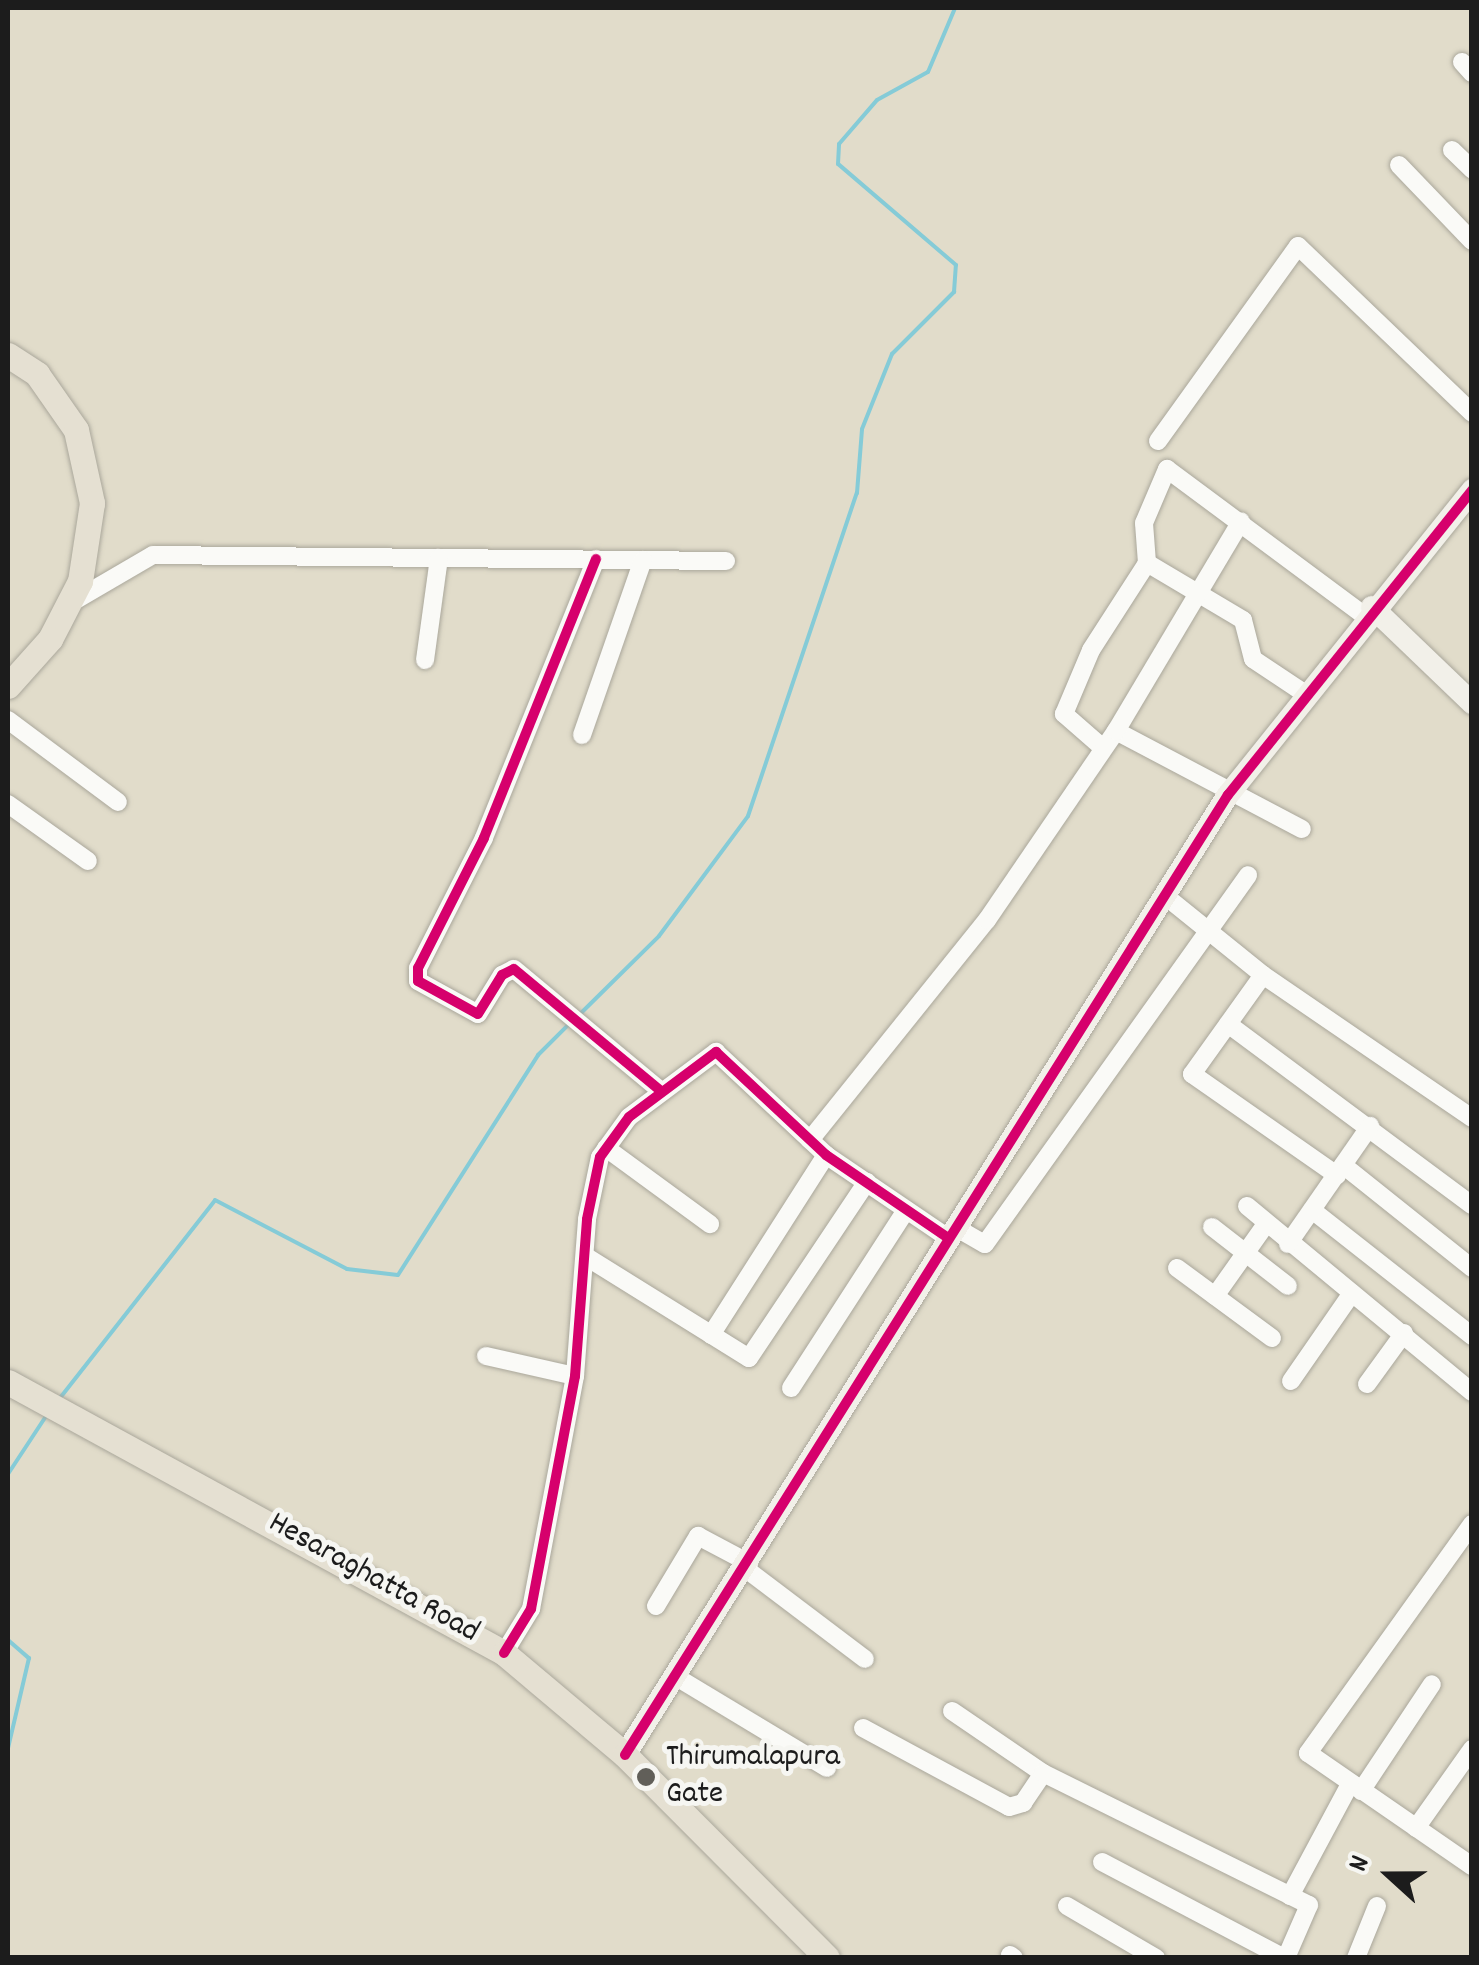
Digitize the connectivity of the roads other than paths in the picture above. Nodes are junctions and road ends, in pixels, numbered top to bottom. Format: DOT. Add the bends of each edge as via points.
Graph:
graph roads {
  1 [pos="1452,150"];
  2 [pos="1399,164"];
  3 [pos="1472,169"];
  4 [pos="1472,242"];
  5 [pos="8,355"];
  6 [pos="1472,413"];
  7 [pos="1158,441"];
  8 [pos="1472,490"];
  9 [pos="1241,521"];
  10 [pos="439,558"];
  11 [pos="596,559"];
  12 [pos="643,560"];
  13 [pos="726,561"];
  14 [pos="1147,563"];
  15 [pos="1195,594"];
  16 [pos="68,604"];
  17 [pos="1368,611"];
  18 [pos="425,660"];
  19 [pos="8,686"];
  20 [pos="1304,693"];
  21 [pos="1472,703"];
  22 [pos="8,720"];
  23 [pos="1116,731"];
  24 [pos="582,735"];
  25 [pos="1103,748"];
  26 [pos="1228,794"];
  27 [pos="118,802"];
  28 [pos="8,804"];
  29 [pos="1302,829"];
  30 [pos="88,860"];
  31 [pos="1248,875"];
  32 [pos="1164,895"];
  33 [pos="1204,928"];
  34 [pos="1263,975"];
  35 [pos="1228,1024"];
  36 [pos="660,1090"];
  37 [pos="1472,1118"];
  38 [pos="1370,1126"];
  39 [pos="810,1140"];
  40 [pos="606,1148"];
  41 [pos="826,1155"];
  42 [pos="1340,1170"];
  43 [pos="868,1182"];
  44 [pos="1472,1205"];
  45 [pos="1247,1206"];
  46 [pos="906,1210"];
  47 [pos="1312,1210"];
  48 [pos="710,1224"];
  49 [pos="1266,1224"];
  50 [pos="1212,1226"];
  51 [pos="952,1233"];
  52 [pos="1288,1244"];
  53 [pos="1246,1254"];
  54 [pos="585,1256"];
  55 [pos="1177,1268"];
  56 [pos="1472,1268"];
  57 [pos="1288,1286"];
  58 [pos="1352,1293"];
  59 [pos="1215,1296"];
  60 [pos="1404,1333"];
  61 [pos="711,1334"];
  62 [pos="1472,1336"];
  63 [pos="1272,1338"];
  64 [pos="486,1356"];
  65 [pos="576,1376"];
  66 [pos="1291,1381"];
  67 [pos="8,1382"];
  68 [pos="1367,1384"];
  69 [pos="791,1388"];
  70 [pos="1472,1392"];
  71 [pos="1472,1524"];
  72 [pos="748,1566"];
  73 [pos="656,1606"];
  74 [pos="504,1652"];
  75 [pos="865,1659"];
  76 [pos="678,1678"];
  77 [pos="1432,1684"];
  78 [pos="952,1712"];
  79 [pos="863,1728"];
  80 [pos="1472,1748"];
  81 [pos="625,1755"];
  82 [pos="827,1768"];
  83 [pos="1042,1773"];
  84 [pos="1355,1787"];
  85 [pos="1416,1828"];
  86 [pos="1102,1862"];
  87 [pos="1472,1866"];
  88 [pos="1290,1896"];
  89 [pos="1067,1906"];
  90 [pos="1378,1906"];
  91 [pos="827,1958"];
  92 [pos="1156,1958"];
  93 [pos="1285,1958"];
  94 [pos="1356,1958"];
  1 -- 3 [label="street"];
  2 -- 4 [label="street"];
  5 -- 16 [label="main road" via="37,374 76,430 92,503 80,582"];
  6 -- 7 [label="street" via="1298,246"];
  8 -- 17 [label="street"];
  9 -- 14 [label="street" via="1166,468 1144,523"];
  9 -- 15 [label="street"];
  9 -- 17 [label="street"];
  10 -- 11 [label="street"];
  10 -- 16 [label="street" via="153,555"];
  10 -- 18 [label="street"];
  11 -- 12 [label="street"];
  11 -- 36 [label="street" via="484,838 418,968 418,981 478,1014 502,975 514,968"];
  12 -- 13 [label="street"];
  12 -- 24 [label="street"];
  14 -- 15 [label="street"];
  14 -- 25 [label="street" via="1091,650 1064,714"];
  15 -- 20 [label="street" via="1244,620 1253,659"];
  15 -- 23 [label="street"];
  16 -- 19 [label="main road" via="50,638"];
  17 -- 20 [label="street"];
  17 -- 21 [label="street"];
  20 -- 26 [label="street"];
  22 -- 27 [label="street"];
  23 -- 25 [label="street"];
  23 -- 26 [label="street"];
  25 -- 39 [label="street" via="986,920"];
  26 -- 29 [label="street"];
  26 -- 32 [label="street"];
  28 -- 30 [label="street"];
  31 -- 33 [label="street"];
  32 -- 33 [label="street"];
  32 -- 51 [label="street"];
  33 -- 34 [label="street"];
  33 -- 51 [label="street" via="985,1244"];
  34 -- 35 [label="street"];
  34 -- 37 [label="street"];
  35 -- 38 [label="street"];
  35 -- 42 [label="street" via="1192,1074"];
  36 -- 39 [label="street" via="716,1052"];
  36 -- 40 [label="street"];
  38 -- 42 [label="street"];
  38 -- 44 [label="street"];
  39 -- 41 [label="street"];
  40 -- 48 [label="street"];
  40 -- 54 [label="street"];
  41 -- 43 [label="street"];
  41 -- 61 [label="street"];
  42 -- 47 [label="street"];
  42 -- 56 [label="street"];
  43 -- 46 [label="street"];
  43 -- 61 [label="street" via="749,1358"];
  45 -- 49 [label="street"];
  46 -- 51 [label="street"];
  46 -- 69 [label="street"];
  47 -- 52 [label="street"];
  47 -- 62 [label="street"];
  49 -- 52 [label="street"];
  49 -- 53 [label="street"];
  50 -- 53 [label="street"];
  51 -- 72 [label="street"];
  52 -- 58 [label="street"];
  53 -- 57 [label="street"];
  53 -- 59 [label="street"];
  54 -- 61 [label="street"];
  54 -- 65 [label="street"];
  55 -- 59 [label="street"];
  58 -- 60 [label="street"];
  58 -- 66 [label="street"];
  59 -- 63 [label="street"];
  60 -- 68 [label="street"];
  60 -- 70 [label="street"];
  64 -- 65 [label="street"];
  65 -- 74 [label="street" via="532,1609"];
  67 -- 74 [label="main road, Hesaraghatta Road"];
  71 -- 84 [label="street" via="1308,1748 1311,1757"];
  72 -- 73 [label="street" via="698,1536"];
  72 -- 75 [label="street"];
  72 -- 76 [label="street"];
  74 -- 81 [label="main road, Hesaraghatta Road"];
  76 -- 81 [label="street"];
  76 -- 82 [label="street"];
  77 -- 84 [label="street"];
  78 -- 83 [label="street"];
  79 -- 83 [label="street" via="1009,1807 1022,1803"];
  80 -- 85 [label="street"];
  81 -- 91 [label="main road, Hesaraghatta Road"];
  83 -- 88 [label="street"];
  84 -- 85 [label="street"];
  84 -- 88 [label="street"];
  85 -- 87 [label="street"];
  86 -- 93 [label="street"];
  88 -- 93 [label="street" via="1309,1905"];
  89 -- 92 [label="street"];
  90 -- 94 [label="street"];
}
